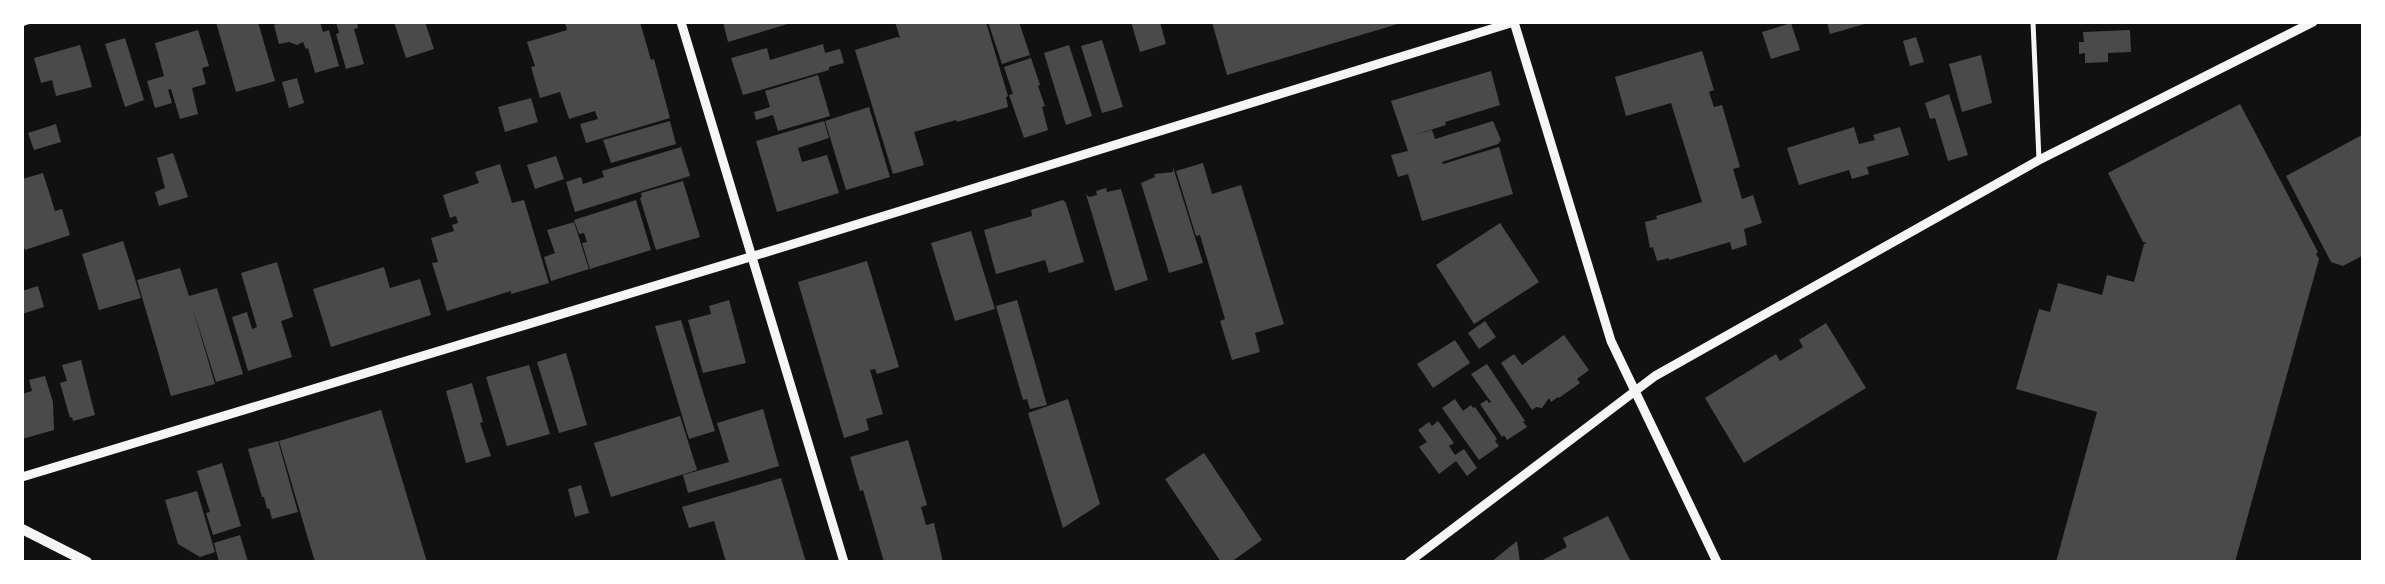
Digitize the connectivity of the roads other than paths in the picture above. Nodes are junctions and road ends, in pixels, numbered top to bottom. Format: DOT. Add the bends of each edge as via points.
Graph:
graph roads {
  1 [pos="28,22"];
  2 [pos="681,22"];
  3 [pos="1514,22"];
  4 [pos="2032,22"];
  5 [pos="2313,22"];
  6 [pos="22,24"];
  7 [pos="2039,160"];
  8 [pos="752,257"];
  9 [pos="1635,393"];
  10 [pos="22,477"];
  11 [pos="22,529"];
  12 [pos="87,562"];
  13 [pos="844,562"];
  14 [pos="1409,562"];
  15 [pos="1717,562"];
  1 -- 6 [label="street"];
  2 -- 8 [label="street"];
  3 -- 8 [label="street"];
  3 -- 9 [label="street" via="1612,341"];
  4 -- 7 [label="street"];
  5 -- 7 [label="street"];
  7 -- 9 [label="street" via="1655,376"];
  8 -- 10 [label="street"];
  8 -- 13 [label="street"];
  9 -- 14 [label="street"];
  9 -- 15 [label="street"];
  11 -- 12 [label="main road"];
}
